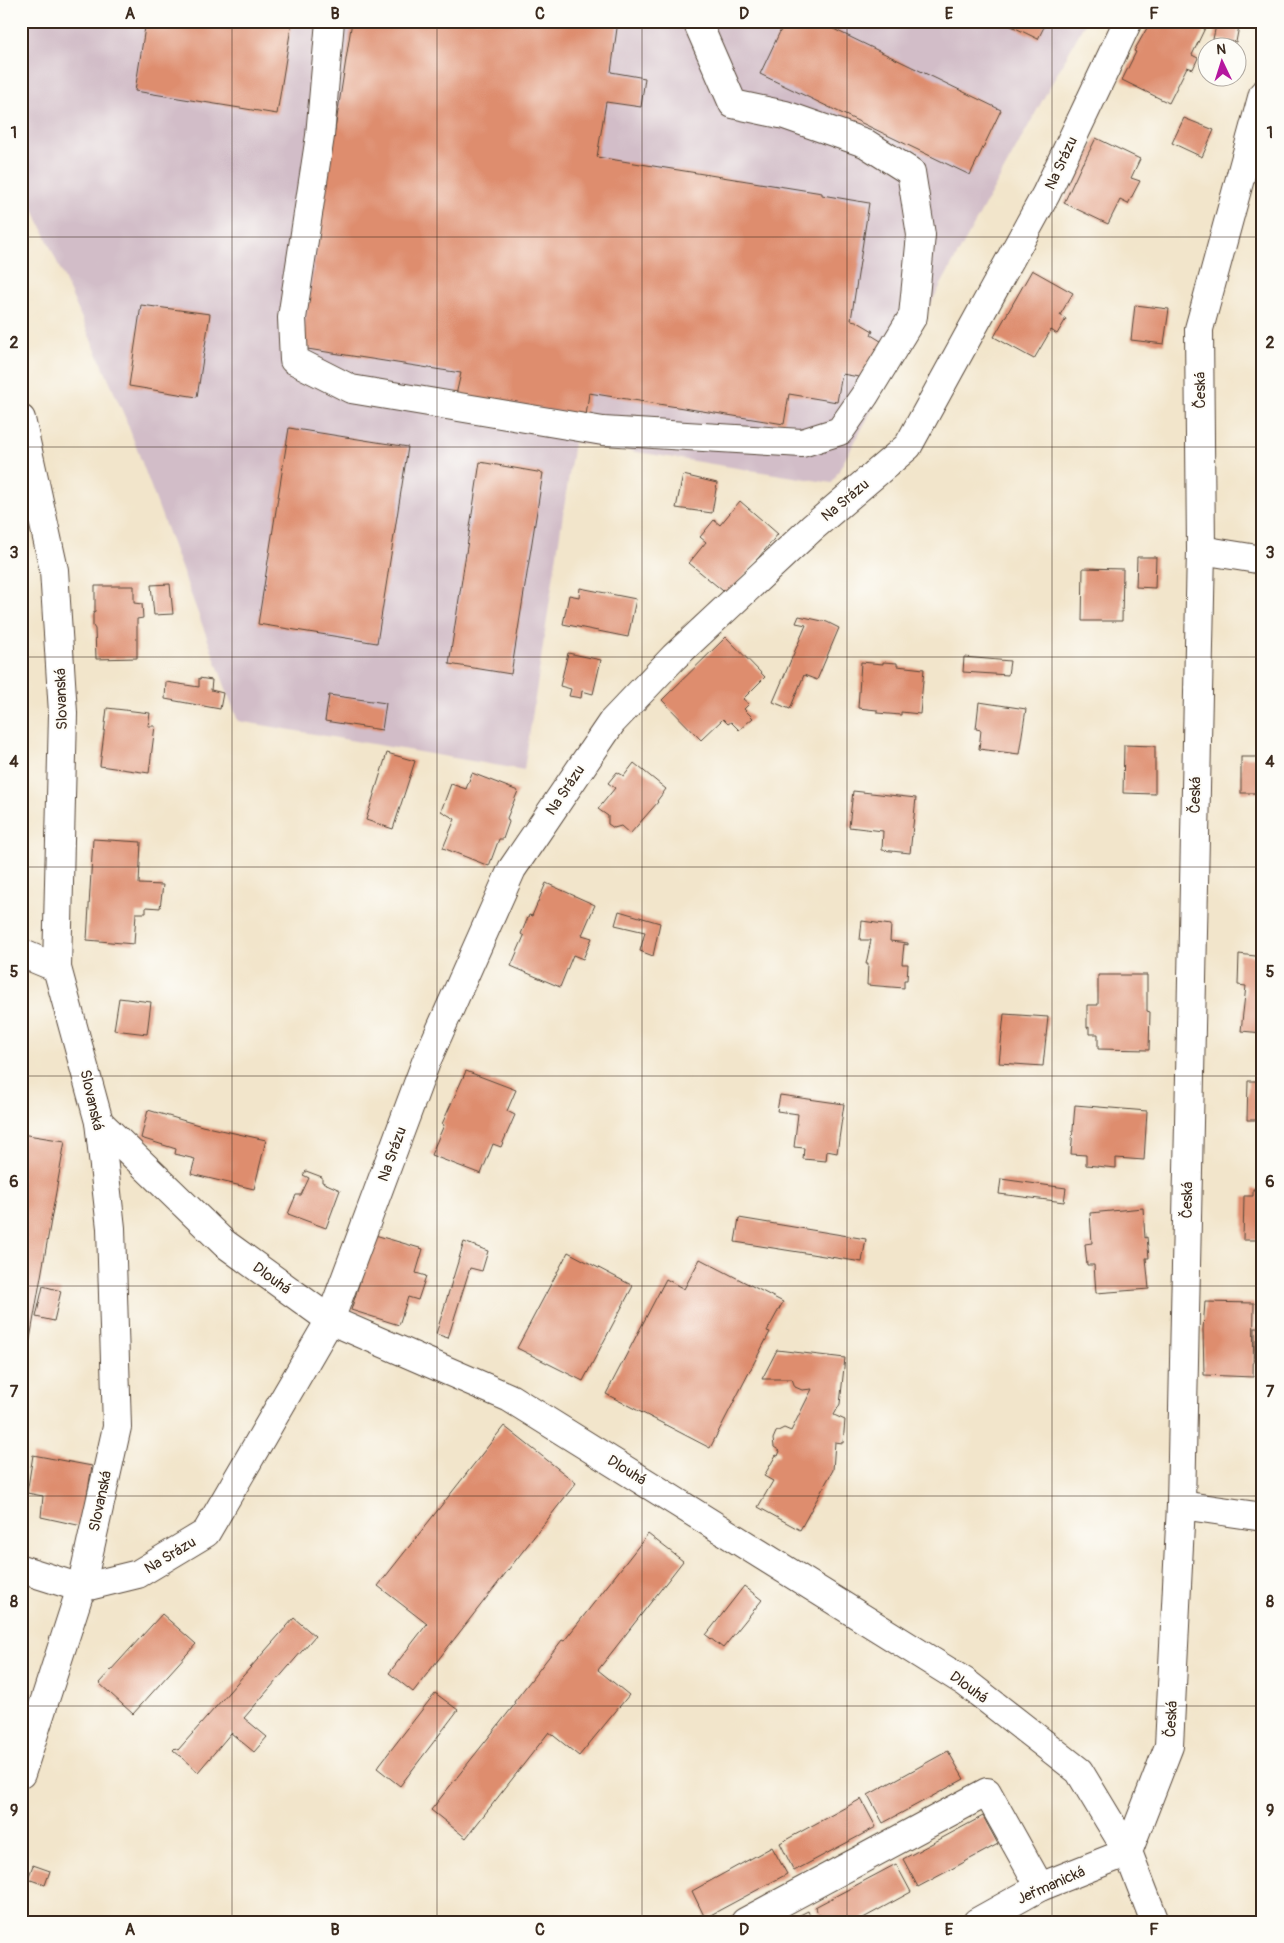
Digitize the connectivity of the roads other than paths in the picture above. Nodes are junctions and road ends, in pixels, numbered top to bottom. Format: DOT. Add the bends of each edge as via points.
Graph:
graph roads {
  1 [pos="330,21"];
  2 [pos="700,21"];
  3 [pos="1128,21"];
  4 [pos="1263,94"];
  5 [pos="21,419"];
  6 [pos="1200,550"];
  7 [pos="1263,560"];
  8 [pos="21,953"];
  9 [pos="57,968"];
  10 [pos="99,1122"];
  11 [pos="330,1320"];
  12 [pos="1180,1505"];
  13 [pos="1263,1517"];
  14 [pos="21,1569"];
  15 [pos="81,1588"];
  16 [pos="21,1774"];
  17 [pos="1128,1852"];
  18 [pos="1040,1887"];
  19 [pos="1149,1916"];
  20 [pos="744,1922"];
  21 [pos="977,1922"];
  1 -- 2 [label="street" via="320,136 292,318 294,360 350,389 594,429 802,443 840,430 913,316 921,235 911,172 865,143 785,115 733,104 699,26"];
  3 -- 11 [label="street, Na Srázu" via="1046,194 908,446 812,528 674,657 612,722 512,869 426,1062"];
  4 -- 6 [label="street, Česká" via="1199,329"];
  5 -- 9 [label="street, Slovanská" via="54,570 63,713"];
  6 -- 7 [label="street"];
  6 -- 12 [label="street, Česká"];
  8 -- 9 [label="street"];
  9 -- 10 [label="street, Slovanská"];
  10 -- 11 [label="street, Dlouhá" via="224,1243"];
  10 -- 15 [label="street, Slovanská" via="111,1228 117,1427"];
  11 -- 15 [label="street, Na Srázu" via="206,1533 138,1574"];
  11 -- 17 [label="street, Dlouhá" via="510,1398 965,1682 1079,1771"];
  12 -- 13 [label="street"];
  12 -- 17 [label="street, Česká" via="1170,1746"];
  14 -- 15 [label="street"];
  15 -- 16 [label="street, Slovanská"];
  17 -- 18 [label="street, Jeřmanická"];
  17 -- 19 [label="street"];
  18 -- 20 [label="street" via="987,1792"];
  18 -- 21 [label="street, Jeřmanická"];
}
